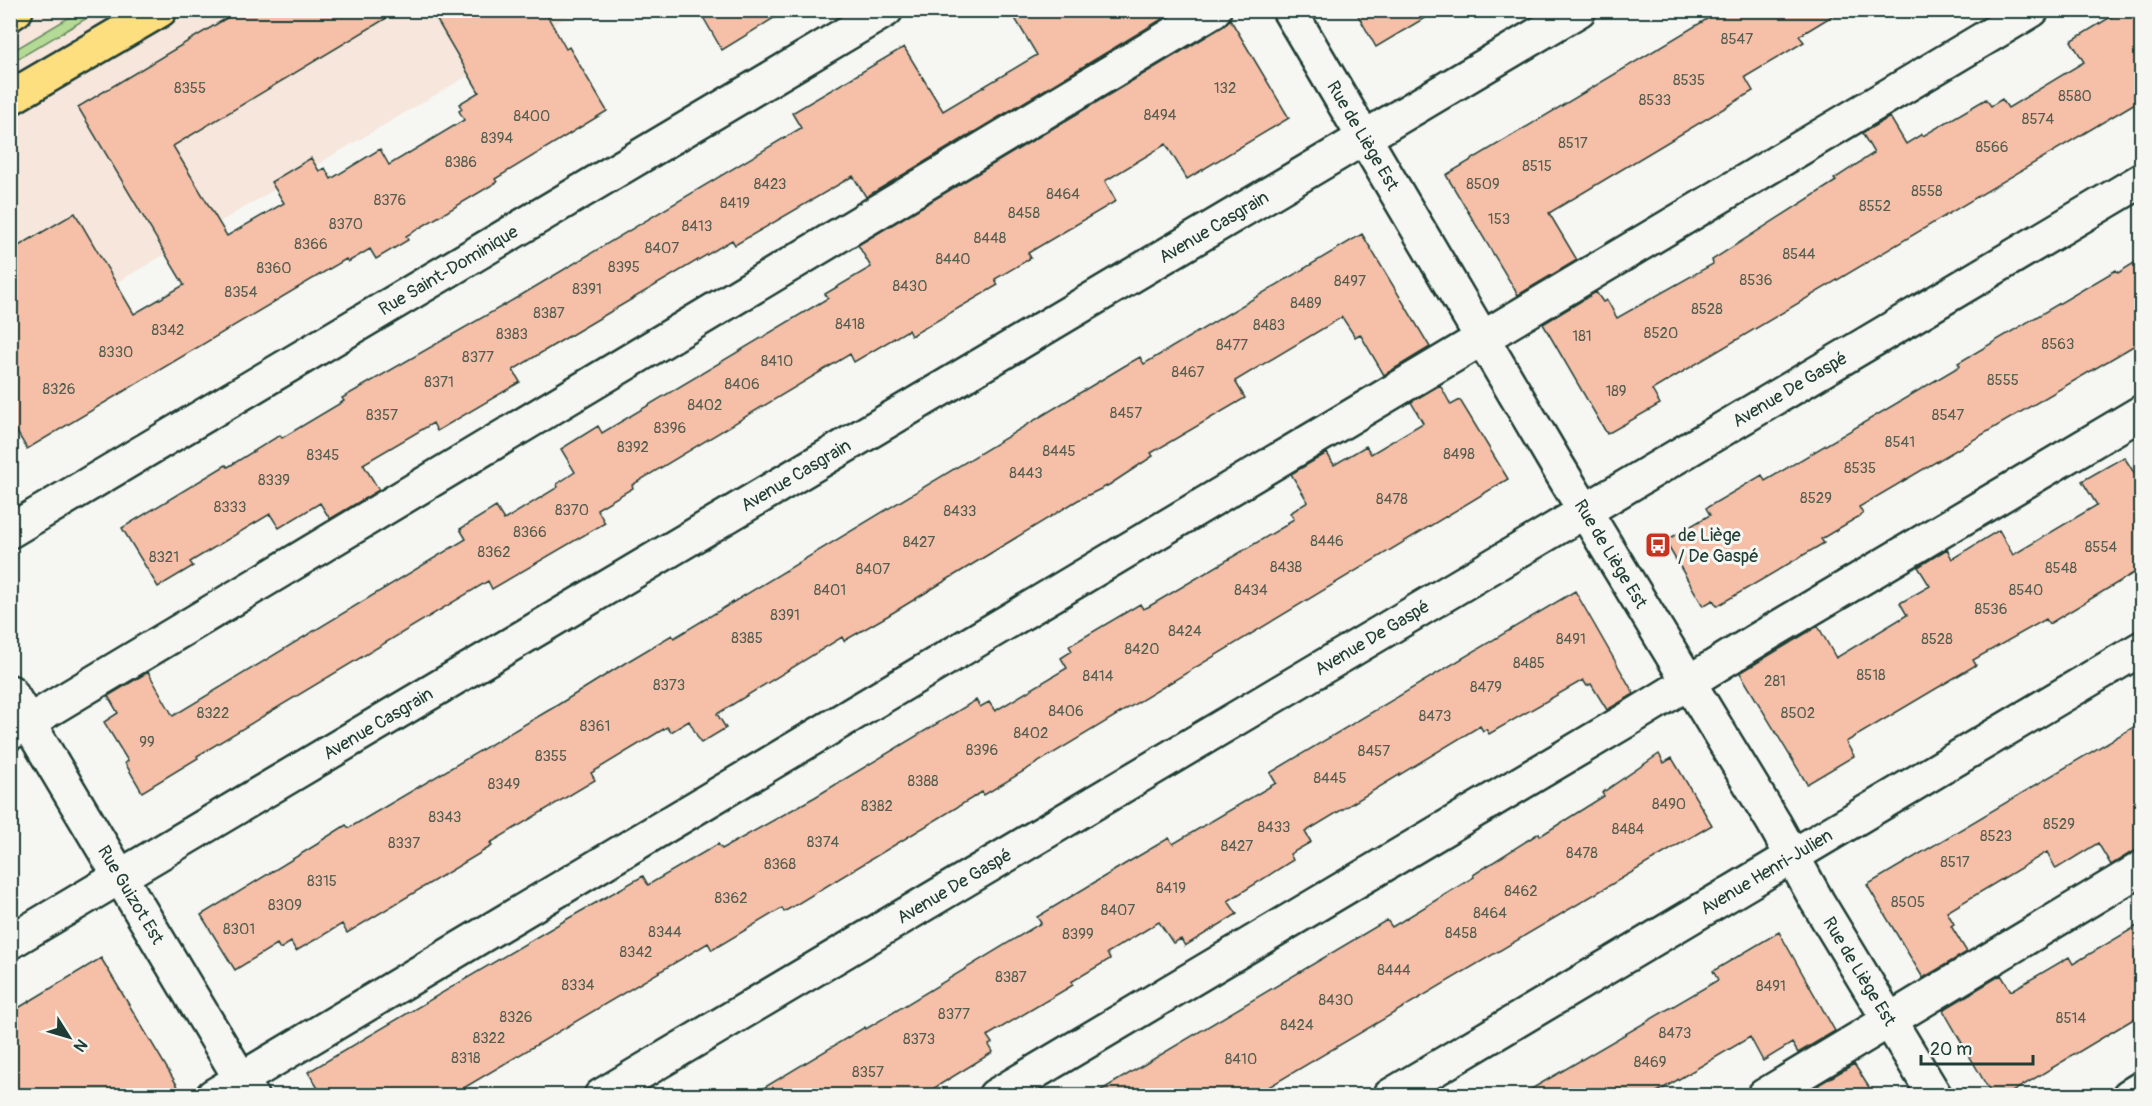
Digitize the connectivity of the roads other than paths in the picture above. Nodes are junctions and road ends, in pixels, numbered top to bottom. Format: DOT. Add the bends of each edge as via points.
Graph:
graph roads {
  1 [pos="16,10"];
  2 [pos="160,10"];
  3 [pos="886,10"];
  4 [pos="1214,10"];
  5 [pos="1289,10"];
  6 [pos="1579,10"];
  7 [pos="2031,10"];
  8 [pos="10,14"];
  9 [pos="10,98"];
  10 [pos="1365,138"];
  11 [pos="2142,180"];
  12 [pos="1483,338"];
  13 [pos="2142,412"];
  14 [pos="1585,510"];
  15 [pos="10,531"];
  16 [pos="2142,648"];
  17 [pos="1689,682"];
  18 [pos="10,692"];
  19 [pos="20,727"];
  20 [pos="1791,856"];
  21 [pos="2142,868"];
  22 [pos="120,876"];
  23 [pos="10,942"];
  24 [pos="1890,1019"];
  25 [pos="246,1087"];
  26 [pos="2142,1088"];
  27 [pos="213,1095"];
  28 [pos="601,1095"];
  29 [pos="995,1095"];
  30 [pos="1390,1095"];
  31 [pos="1764,1095"];
  32 [pos="1935,1095"];
  33 [pos="2129,1095"];
  1 -- 8 [label="main road"];
  2 -- 9 [label="main road"];
  3 -- 15 [label="street, Rue Saint-Dominique"];
  4 -- 19 [label="street"];
  5 -- 10 [label="street, Rue de Liège Est"];
  6 -- 10 [label="street, Avenue Casgrain"];
  7 -- 12 [label="street"];
  10 -- 12 [label="street, Rue de Liège Est"];
  10 -- 22 [label="street, Avenue Casgrain"];
  11 -- 14 [label="street, Avenue De Gaspé"];
  12 -- 14 [label="street, Rue de Liège Est"];
  12 -- 25 [label="street"];
  13 -- 17 [label="street"];
  14 -- 17 [label="street, Rue de Liège Est"];
  14 -- 28 [label="street, Avenue De Gaspé"];
  16 -- 20 [label="street, Avenue Henri-Julien"];
  17 -- 20 [label="street, Rue de Liège Est"];
  17 -- 29 [label="street"];
  18 -- 19 [label="street, Rue Guizot Est"];
  19 -- 22 [label="street, Rue Guizot Est"];
  20 -- 24 [label="street, Rue de Liège Est"];
  20 -- 30 [label="street, Avenue Henri-Julien"];
  21 -- 24 [label="street"];
  22 -- 23 [label="street, Avenue Casgrain"];
  22 -- 25 [label="street, Rue Guizot Est"];
  24 -- 31 [label="street"];
  24 -- 32 [label="street, Rue de Liège Est"];
  25 -- 27 [label="street"];
  26 -- 33 [label="street"];
}
